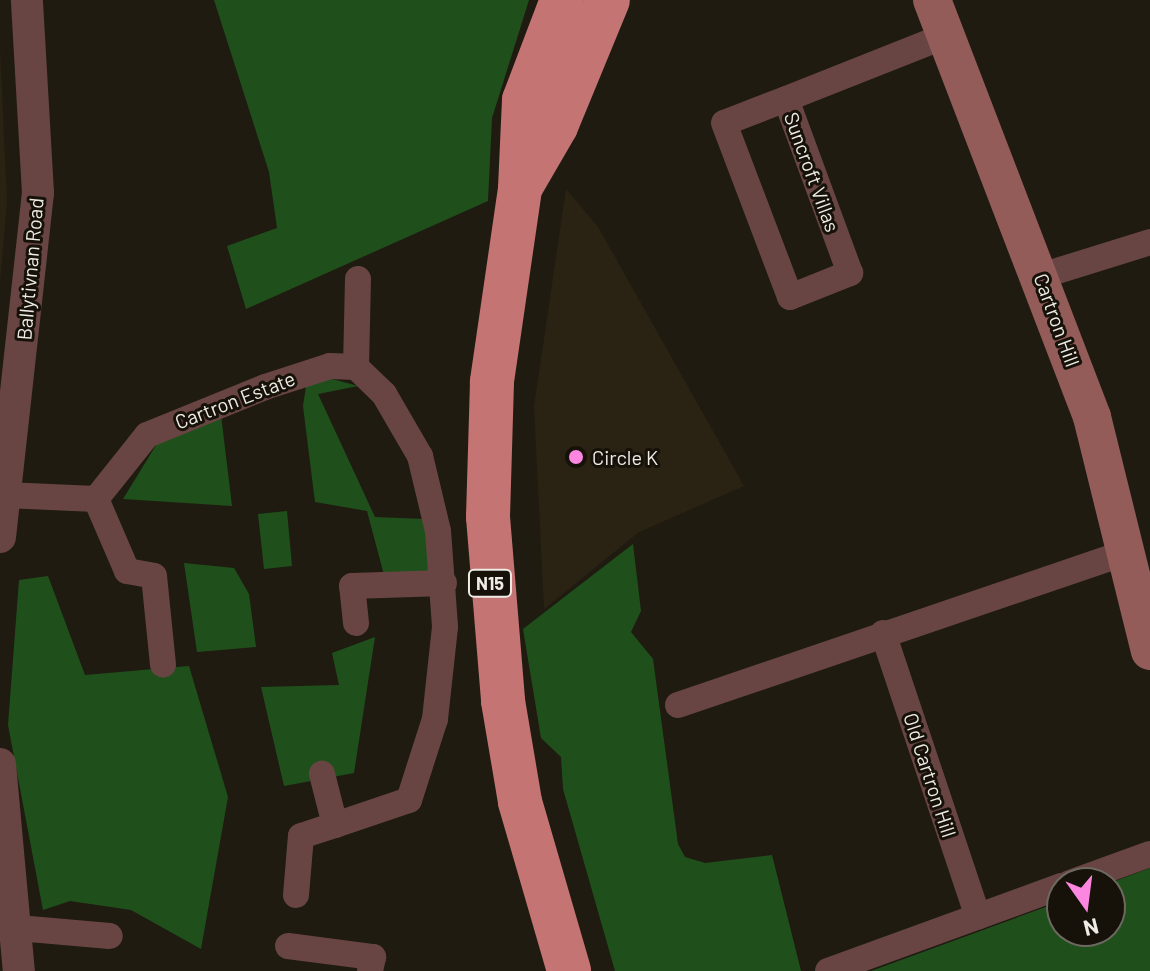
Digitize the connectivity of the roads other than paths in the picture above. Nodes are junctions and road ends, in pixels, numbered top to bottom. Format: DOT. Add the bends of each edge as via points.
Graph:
graph roads {
  1 [pos="27,0"];
  2 [pos="562,0"];
  3 [pos="608,0"];
  4 [pos="932,0"];
  5 [pos="948,35"];
  6 [pos="786,99"];
  7 [pos="520,189"];
  8 [pos="1150,242"];
  9 [pos="1041,276"];
  10 [pos="358,279"];
  11 [pos="356,367"];
  12 [pos="5,495"];
  13 [pos="96,499"];
  14 [pos="0,537"];
  15 [pos="1125,553"];
  16 [pos="444,583"];
  17 [pos="356,623"];
  18 [pos="883,633"];
  19 [pos="1150,651"];
  20 [pos="163,665"];
  21 [pos="678,705"];
  22 [pos="0,764"];
  23 [pos="322,774"];
  24 [pos="335,825"];
  25 [pos="1150,854"];
  26 [pos="1114,867"];
  27 [pos="1046,892"];
  28 [pos="296,895"];
  29 [pos="978,917"];
  30 [pos="18,928"];
  31 [pos="110,936"];
  32 [pos="288,946"];
  33 [pos="19,971"];
  34 [pos="370,971"];
  35 [pos="569,971"];
  36 [pos="828,971"];
  1 -- 12 [label="street, Ballytivnan Road" via="38,193"];
  2 -- 7 [label="highway, N15" via="524,100"];
  3 -- 7 [label="highway, N15" via="556,126"];
  4 -- 5 [label="main road, Cartron Hill"];
  5 -- 6 [label="street, Suncroft Villas"];
  5 -- 9 [label="main road, Cartron Hill"];
  6 -- 6 [label="street, Suncroft Villas" via="850,273 790,297 724,123"];
  7 -- 35 [label="highway, N15" via="492,382 490,584 520,802"];
  8 -- 9 [label="street"];
  9 -- 15 [label="main road, Cartron Hill" via="1092,417"];
  10 -- 11 [label="street"];
  11 -- 13 [label="street, Cartron Estate" via="330,366 265,387 147,435"];
  11 -- 16 [label="street" via="384,394 420,456"];
  12 -- 13 [label="street"];
  12 -- 14 [label="street, Ballytivnan Road"];
  13 -- 20 [label="street" via="127,571 154,576"];
  15 -- 18 [label="street"];
  15 -- 19 [label="main road, Cartron Hill"];
  16 -- 17 [label="street" via="352,586"];
  16 -- 24 [label="street" via="435,719 409,800"];
  18 -- 21 [label="street"];
  18 -- 29 [label="street, Old Cartron Hill"];
  22 -- 30 [label="street"];
  23 -- 24 [label="street"];
  24 -- 28 [label="street" via="301,836"];
  25 -- 26 [label="street"];
  27 -- 29 [label="street"];
  29 -- 36 [label="street"];
  30 -- 31 [label="street"];
  30 -- 33 [label="street"];
  32 -- 34 [label="street" via="373,957"];
}
